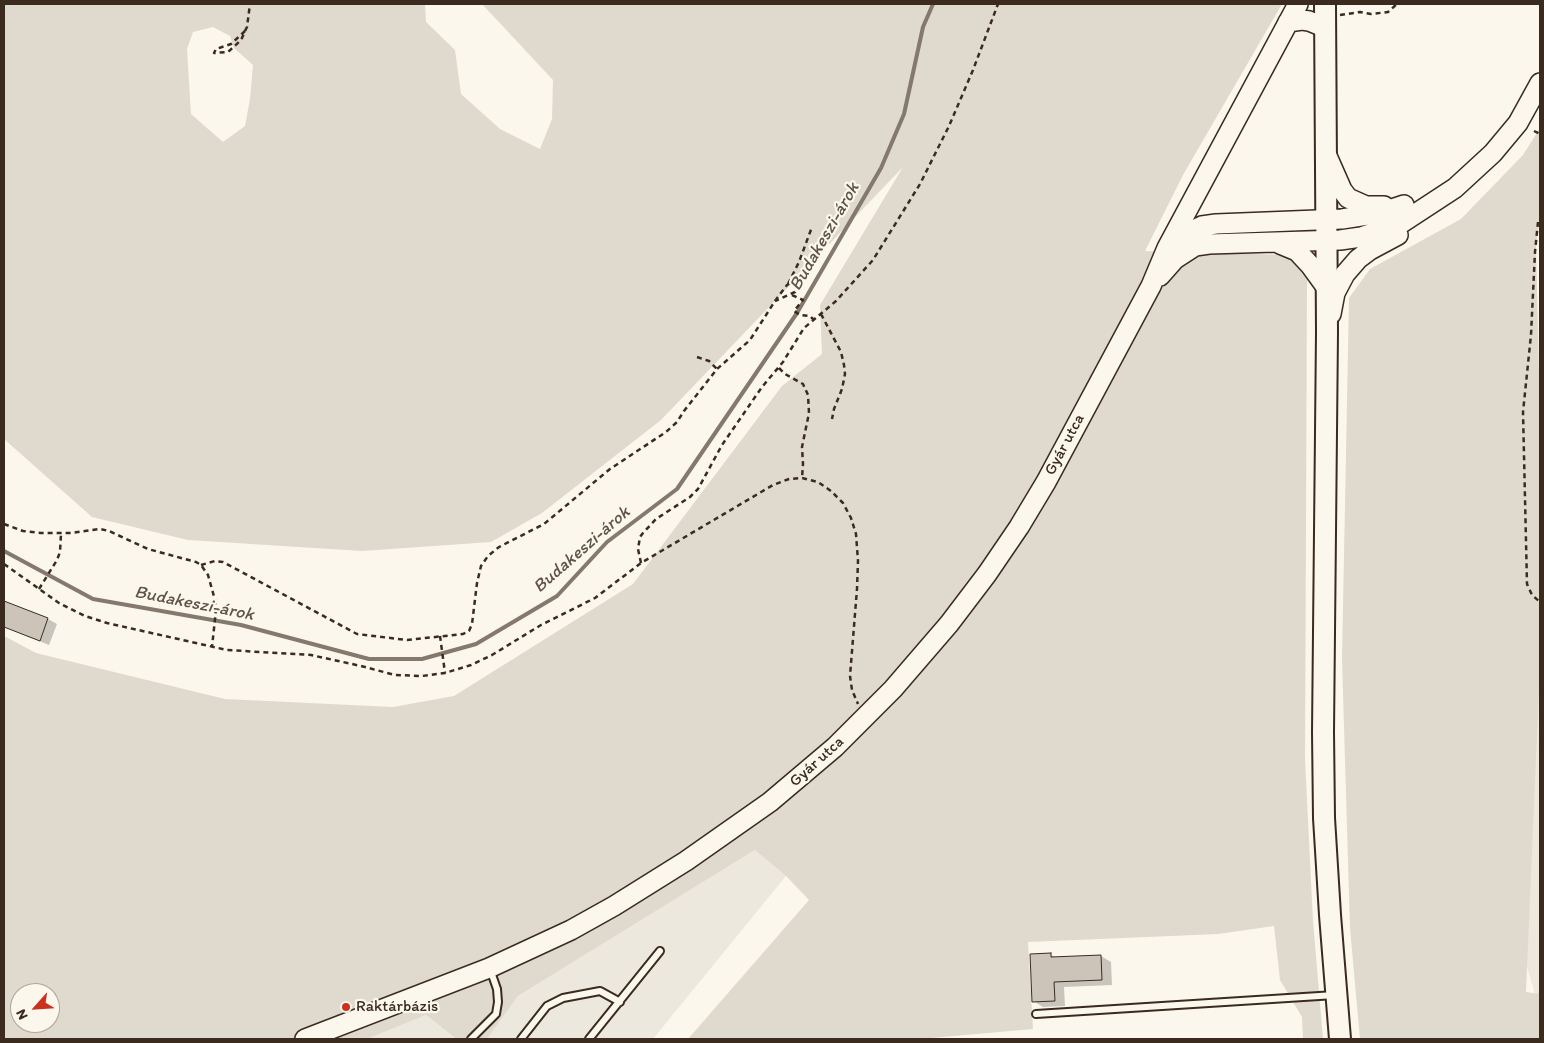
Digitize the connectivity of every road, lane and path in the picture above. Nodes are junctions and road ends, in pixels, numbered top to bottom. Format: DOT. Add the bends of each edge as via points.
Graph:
graph roads {
  1 [pos="250,4"];
  2 [pos="998,4"];
  3 [pos="1298,4"];
  4 [pos="1325,4"];
  5 [pos="1397,4"];
  6 [pos="1288,22"];
  7 [pos="1324,26"];
  8 [pos="245,31"];
  9 [pos="1540,83"];
  10 [pos="1534,131"];
  11 [pos="1540,134"];
  12 [pos="1326,153"];
  13 [pos="1455,188"];
  14 [pos="1404,205"];
  15 [pos="1325,219"];
  16 [pos="1538,222"];
  17 [pos="812,226"];
  18 [pos="1325,242"];
  19 [pos="1278,243"];
  20 [pos="1167,248"];
  21 [pos="787,285"];
  22 [pos="1151,286"];
  23 [pos="1326,287"];
  24 [pos="791,294"];
  25 [pos="775,301"];
  26 [pos="821,314"];
  27 [pos="814,319"];
  28 [pos="1327,332"];
  29 [pos="697,357"];
  30 [pos="779,368"];
  31 [pos="717,369"];
  32 [pos="832,419"];
  33 [pos="802,478"];
  34 [pos="4,524"];
  35 [pos="61,534"];
  36 [pos="641,563"];
  37 [pos="4,564"];
  38 [pos="201,565"];
  39 [pos="38,589"];
  40 [pos="1540,602"];
  41 [pos="440,636"];
  42 [pos="212,646"];
  43 [pos="445,673"];
  44 [pos="865,716"];
  45 [pos="660,951"];
  46 [pos="489,968"];
  47 [pos="1336,995"];
  48 [pos="620,1002"];
  49 [pos="1036,1014"];
  50 [pos="306,1039"];
  51 [pos="471,1039"];
  52 [pos="521,1039"];
  53 [pos="589,1039"];
  54 [pos="1340,1039"];
  1 -- 8 [label="path"];
  2 -- 26 [label="path" via="949,126 920,184 873,260"];
  3 -- 6 [label="main road, Gyár utca"];
  4 -- 7 [label="main road"];
  5 -- 7 [label="path" via="1388,12 1334,16"];
  6 -- 7 [label="main road" via="1302,20"];
  6 -- 20 [label="main road, Gyár utca"];
  7 -- 12 [label="main road"];
  8 -- 8 [label="path" via="233,49 214,53 216,49 231,44"];
  9 -- 13 [label="main road" via="1518,123"];
  10 -- 11 [label="path"];
  12 -- 14 [label="main road" via="1348,198 1366,206"];
  12 -- 15 [label="main road"];
  13 -- 14 [label="main road"];
  13 -- 18 [label="main road, Gyár utca" via="1400,224 1361,237"];
  13 -- 28 [label="main road" via="1429,212 1358,259 1335,293"];
  14 -- 15 [label="main road" via="1360,217"];
  15 -- 18 [label="main road"];
  15 -- 20 [label="main road" via="1202,226"];
  16 -- 40 [label="path" via="1523,412 1527,584"];
  17 -- 21 [label="path"];
  18 -- 19 [label="main road, Gyár utca"];
  18 -- 23 [label="main road"];
  19 -- 22 [label="main road, Gyár utca" via="1195,246 1175,259"];
  19 -- 23 [label="main road" via="1297,251"];
  20 -- 22 [label="main road, Gyár utca"];
  21 -- 24 [label="path" via="796,286 796,291"];
  21 -- 25 [label="path"];
  22 -- 44 [label="main road, Gyár utca" via="1046,482 998,559 950,624"];
  23 -- 28 [label="main road"];
  24 -- 25 [label="path"];
  24 -- 27 [label="path" via="803,300 794,311"];
  25 -- 31 [label="path" via="750,340"];
  26 -- 27 [label="path"];
  26 -- 32 [label="path" via="841,352 845,374"];
  27 -- 30 [label="path" via="800,334"];
  28 -- 47 [label="main road" via="1323,742 1325,837"];
  29 -- 31 [label="path" via="710,361"];
  30 -- 33 [label="path" via="803,384 808,395"];
  30 -- 36 [label="path" via="722,445 698,489 656,519 643,533 638,549"];
  31 -- 41 [label="path" via="666,432 610,468 544,524 488,556 481,566 470,628 463,634"];
  33 -- 36 [label="path" via="774,485"];
  33 -- 44 [label="path" via="818,482 843,503 856,534 857,589 850,676 852,690"];
  34 -- 35 [label="path" via="23,531"];
  35 -- 38 [label="path" via="94,529 110,531 148,549"];
  35 -- 39 [label="path" via="60,552"];
  36 -- 43 [label="path" via="595,598 541,625 492,655"];
  37 -- 39 [label="path"];
  38 -- 41 [label="path" via="223,562 357,634 407,640"];
  38 -- 42 [label="path" via="210,582 216,610"];
  39 -- 42 [label="path" via="85,616"];
  41 -- 43 [label="path"];
  42 -- 43 [label="path" via="237,651 311,655 394,675"];
  44 -- 46 [label="main road, Gyár utca" via="770,802 686,861 571,930"];
  45 -- 48 [label="lane"];
  46 -- 50 [label="main road, Gyár utca"];
  46 -- 51 [label="lane" via="497,988 496,1014"];
  47 -- 49 [label="lane"];
  47 -- 54 [label="main road"];
  48 -- 52 [label="lane" via="600,990 563,998 547,1006"];
  48 -- 53 [label="lane"];
}
